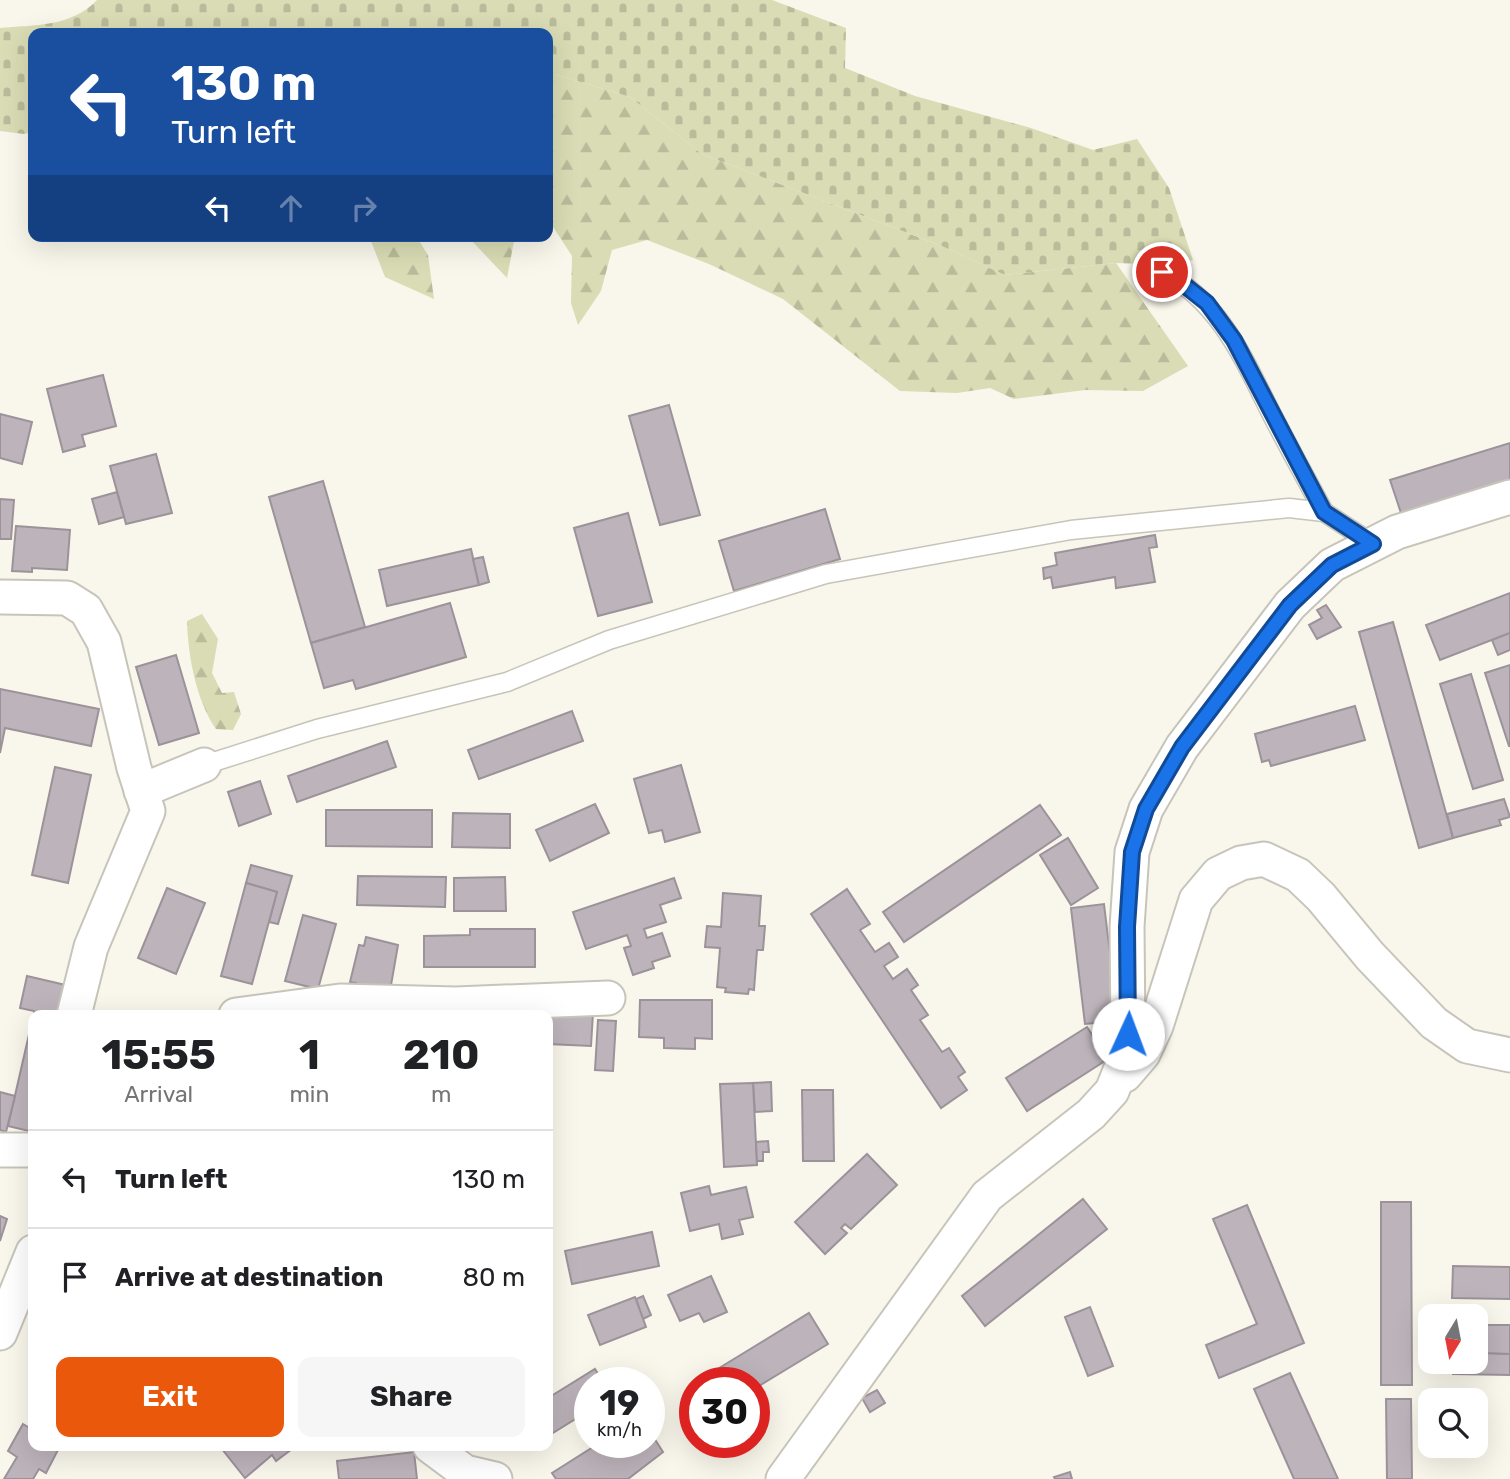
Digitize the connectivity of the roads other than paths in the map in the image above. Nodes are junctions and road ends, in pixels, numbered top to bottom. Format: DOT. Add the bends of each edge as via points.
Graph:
graph roads {
  1 [pos="1162,272"];
  2 [pos="1510,497"];
  3 [pos="1324,512"];
  4 [pos="1373,544"];
  5 [pos="0,597"];
  6 [pos="204,765"];
  7 [pos="141,791"];
  8 [pos="608,998"];
  9 [pos="75,1010"];
  10 [pos="271,1010"];
  11 [pos="1510,1055"];
  12 [pos="1112,1091"];
  13 [pos="0,1150"];
  14 [pos="28,1150"];
  15 [pos="28,1264"];
  16 [pos="0,1334"];
  17 [pos="437,1451"];
  18 [pos="495,1479"];
  19 [pos="783,1479"];
  1 -- 3 [label="lane" via="1207,303 1234,340"];
  2 -- 4 [label="street" via="1397,532"];
  3 -- 4 [label="lane"];
  3 -- 6 [label="lane" via="1289,508 1072,530 825,574 609,640 507,682 317,729"];
  4 -- 12 [label="street" via="1332,565 1290,605 1182,747 1146,809 1132,852 1128,1034"];
  5 -- 7 [label="street" via="67,598 86,610 104,642"];
  6 -- 7 [label="street"];
  7 -- 9 [label="street" via="148,811 91,947"];
  8 -- 10 [label="street" via="456,1004 340,1000"];
  11 -- 12 [label="street" via="1467,1046 1434,1023 1321,897 1298,875 1264,859 1218,874 1196,900 1156,1026 1143,1054"];
  12 -- 19 [label="street" via="1091,1114 988,1196"];
  13 -- 14 [label="street"];
  15 -- 16 [label="street"];
  17 -- 18 [label="street" via="465,1472"];
}
